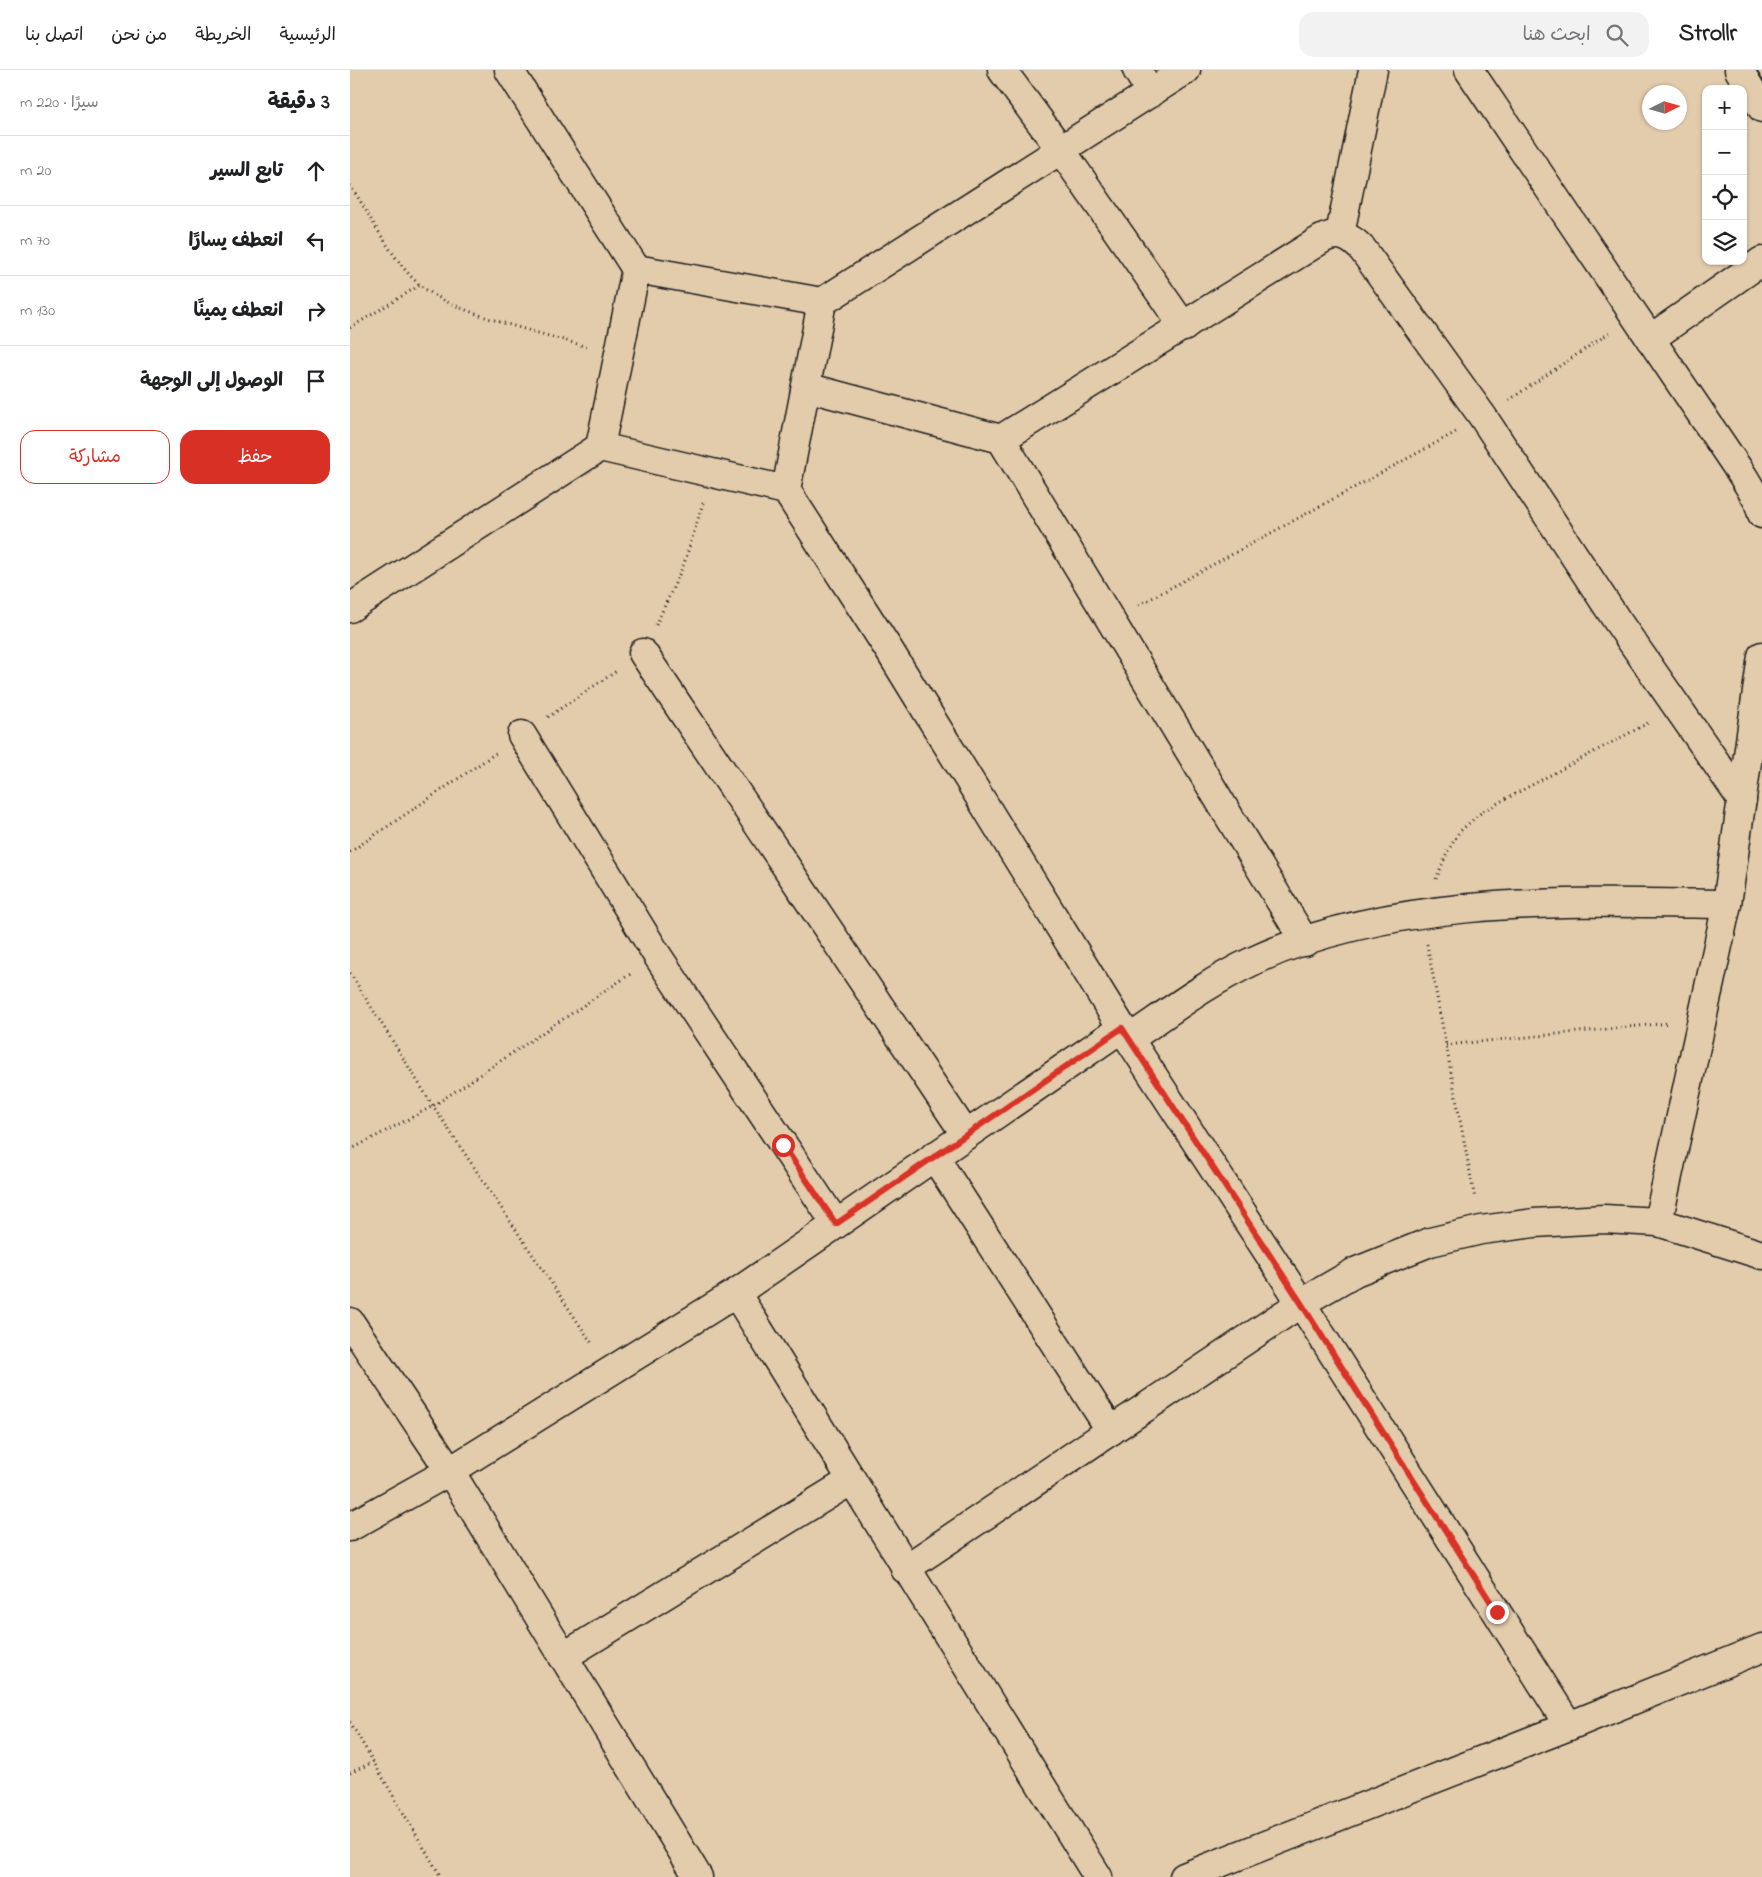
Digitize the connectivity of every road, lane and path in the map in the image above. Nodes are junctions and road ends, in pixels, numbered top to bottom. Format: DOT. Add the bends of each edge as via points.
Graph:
graph roads {
  1 [pos="510,70"];
  2 [pos="1002,70"];
  3 [pos="1186,70"];
  4 [pos="1373,70"];
  5 [pos="1469,70"];
  6 [pos="1739,70"];
  7 [pos="1144,81"];
  8 [pos="1762,108"];
  9 [pos="1061,150"];
  10 [pos="350,185"];
  11 [pos="1340,234"];
  12 [pos="1762,261"];
  13 [pos="636,269"];
  14 [pos="420,285"];
  15 [pos="822,302"];
  16 [pos="1635,316"];
  17 [pos="1184,326"];
  18 [pos="350,328"];
  19 [pos="1650,339"];
  20 [pos="619,356"];
  21 [pos="806,387"];
  22 [pos="1483,417"];
  23 [pos="1001,440"];
  24 [pos="600,448"];
  25 [pos="711,473"];
  26 [pos="786,490"];
  27 [pos="1762,514"];
  28 [pos="350,608"];
  29 [pos="1111,620"];
  30 [pos="643,653"];
  31 [pos="1762,656"];
  32 [pos="1677,708"];
  33 [pos="522,734"];
  34 [pos="1742,800"];
  35 [pos="350,852"];
  36 [pos="1727,904"];
  37 [pos="1421,914"];
  38 [pos="1304,942"];
  39 [pos="657,956"];
  40 [pos="350,973"];
  41 [pos="1702,1020"];
  42 [pos="1125,1033"];
  43 [pos="1446,1045"];
  44 [pos="433,1106"];
  45 [pos="966,1135"];
  46 [pos="350,1150"];
  47 [pos="934,1156"];
  48 [pos="1658,1222"];
  49 [pos="836,1224"];
  50 [pos="1481,1230"];
  51 [pos="1762,1255"];
  52 [pos="736,1293"];
  53 [pos="1301,1303"];
  54 [pos="350,1322"];
  55 [pos="610,1371"];
  56 [pos="1111,1431"];
  57 [pos="450,1471"];
  58 [pos="852,1480"];
  59 [pos="350,1526"];
  60 [pos="905,1569"];
  61 [pos="1762,1648"];
  62 [pos="564,1657"];
  63 [pos="350,1722"];
  64 [pos="1569,1726"];
  65 [pos="373,1762"];
  66 [pos="350,1773"];
  67 [pos="441,1877"];
  68 [pos="698,1877"];
  69 [pos="1098,1877"];
  70 [pos="1184,1877"];
  1 -- 13 [label="street"];
  2 -- 9 [label="street"];
  3 -- 7 [label="street"];
  4 -- 11 [label="street"];
  5 -- 16 [label="street"];
  6 -- 8 [label="street"];
  7 -- 9 [label="street"];
  9 -- 15 [label="street"];
  9 -- 17 [label="street"];
  10 -- 14 [label="path" via="404,268"];
  11 -- 17 [label="street" via="1322,239"];
  11 -- 22 [label="street" via="1363,250"];
  12 -- 19 [label="street"];
  13 -- 15 [label="street"];
  13 -- 20 [label="street"];
  14 -- 18 [label="path"];
  14 -- 20 [label="path" via="450,303 481,315"];
  15 -- 21 [label="street"];
  16 -- 19 [label="street"];
  16 -- 22 [label="path"];
  17 -- 23 [label="street"];
  19 -- 27 [label="street" via="1743,476"];
  20 -- 24 [label="street"];
  21 -- 23 [label="street"];
  21 -- 26 [label="street"];
  22 -- 29 [label="path"];
  22 -- 32 [label="street"];
  23 -- 29 [label="street"];
  24 -- 25 [label="street"];
  24 -- 28 [label="street"];
  25 -- 26 [label="street"];
  25 -- 30 [label="path" via="690,547"];
  26 -- 42 [label="street" via="889,650"];
  29 -- 38 [label="street"];
  30 -- 33 [label="path"];
  30 -- 45 [label="street"];
  31 -- 34 [label="street"];
  32 -- 34 [label="street"];
  32 -- 37 [label="path" via="1499,801 1471,820 1448,850"];
  33 -- 35 [label="path"];
  33 -- 39 [label="street"];
  34 -- 36 [label="street"];
  36 -- 37 [label="street" via="1487,906"];
  36 -- 41 [label="street"];
  37 -- 38 [label="street" via="1380,921"];
  37 -- 43 [label="path"];
  38 -- 42 [label="street" via="1251,962"];
  39 -- 44 [label="path"];
  39 -- 49 [label="street"];
  40 -- 44 [label="path"];
  41 -- 43 [label="path"];
  41 -- 48 [label="street"];
  42 -- 45 [label="street"];
  42 -- 53 [label="street"];
  43 -- 50 [label="path"];
  44 -- 46 [label="path"];
  44 -- 55 [label="path"];
  45 -- 47 [label="street"];
  47 -- 49 [label="street"];
  47 -- 56 [label="street"];
  48 -- 50 [label="street" via="1604,1219"];
  48 -- 51 [label="street"];
  49 -- 52 [label="street"];
  50 -- 53 [label="street" via="1430,1242 1393,1256 1355,1272"];
  52 -- 55 [label="street"];
  52 -- 58 [label="street"];
  53 -- 56 [label="street"];
  53 -- 64 [label="street"];
  54 -- 57 [label="street"];
  55 -- 57 [label="street"];
  56 -- 60 [label="street"];
  57 -- 59 [label="street"];
  57 -- 62 [label="street"];
  58 -- 60 [label="street"];
  58 -- 62 [label="street"];
  60 -- 69 [label="street"];
  61 -- 64 [label="street"];
  62 -- 68 [label="street"];
  63 -- 65 [label="path"];
  64 -- 70 [label="street"];
  65 -- 66 [label="path"];
  65 -- 67 [label="path"];
}
